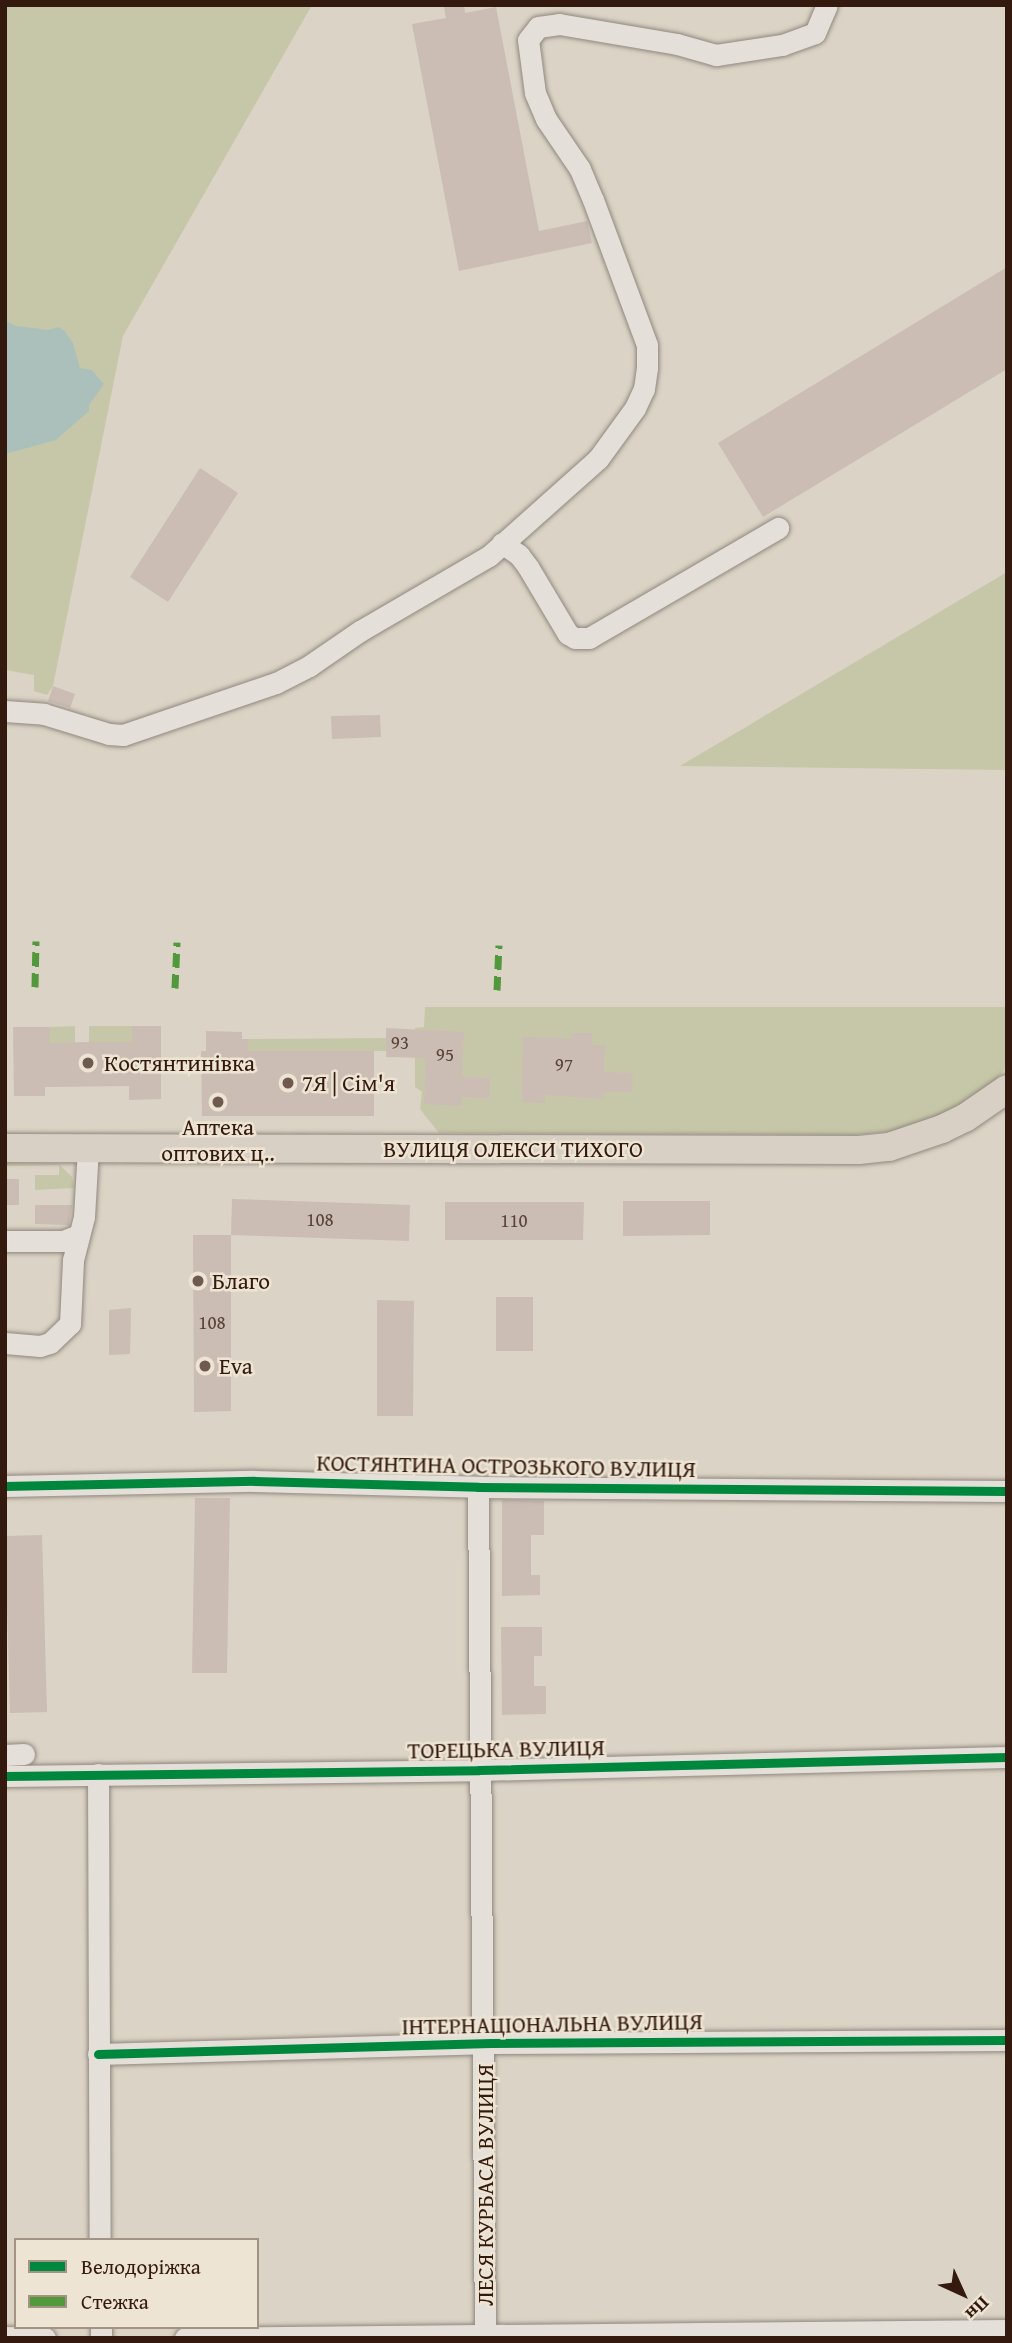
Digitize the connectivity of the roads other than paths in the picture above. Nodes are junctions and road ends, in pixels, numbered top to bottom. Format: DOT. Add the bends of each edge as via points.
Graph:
graph roads {
  1 [pos="827,5"];
  2 [pos="778,528"];
  3 [pos="502,543"];
  4 [pos="5,711"];
  5 [pos="1007,1089"];
  6 [pos="5,1147"];
  7 [pos="88,1148"];
  8 [pos="79,1235"];
  9 [pos="5,1241"];
  10 [pos="5,1343"];
  11 [pos="5,1486"];
  12 [pos="478,1487"];
  13 [pos="1007,1491"];
  14 [pos="1007,1757"];
  15 [pos="479,1770"];
  16 [pos="98,1774"];
  17 [pos="5,1776"];
  18 [pos="1007,2040"];
  19 [pos="485,2043"];
  20 [pos="99,2054"];
  21 [pos="100,2238"];
  22 [pos="1007,2330"];
  23 [pos="485,2336"];
  24 [pos="5,2337"];
  25 [pos="45,2338"];
  26 [pos="185,2338"];
  1 -- 3 [label="street" via="815,33 782,45 716,55 559,24 538,27 528,40 534,93 580,169 593,200 647,345 647,368 635,408 598,459"];
  2 -- 3 [label="street" via="589,638 568,634 528,567"];
  3 -- 4 [label="street" via="489,556 309,666 212,707 123,735 44,714"];
  5 -- 7 [label="main road, ВУЛИЦЯ ОЛЕКСИ ТИХОГО" via="942,1129 859,1150"];
  6 -- 7 [label="main road, ВУЛИЦЯ ОЛЕКСИ ТИХОГО"];
  7 -- 8 [label="street"];
  8 -- 9 [label="street" via="63,1241"];
  8 -- 10 [label="street" via="70,1324 40,1346"];
  11 -- 12 [label="street, КОСТЯНТИНА ОСТРОЗЬКОГО ВУЛИЦЯ" via="254,1481"];
  12 -- 13 [label="street, КОСТЯНТИНА ОСТРОЗЬКОГО ВУЛИЦЯ"];
  12 -- 15 [label="street, ЛЕСЯ КУРБАСА ВУЛИЦЯ"];
  14 -- 15 [label="street, ТОРЕЦЬКА ВУЛИЦЯ"];
  15 -- 16 [label="street, ТОРЕЦЬКА ВУЛИЦЯ"];
  15 -- 19 [label="street, ЛЕСЯ КУРБАСА ВУЛИЦЯ"];
  16 -- 17 [label="street, ТОРЕЦЬКА ВУЛИЦЯ"];
  16 -- 20 [label="street"];
  18 -- 19 [label="street, ІНТЕРНАЦІОНАЛЬНА ВУЛИЦЯ"];
  19 -- 20 [label="street, ІНТЕРНАЦІОНАЛЬНА ВУЛИЦЯ"];
  19 -- 23 [label="street, ЛЕСЯ КУРБАСА ВУЛИЦЯ"];
  20 -- 21 [label="street"];
  22 -- 23 [label="street"];
  23 -- 26 [label="street"];
  24 -- 25 [label="street"];
}
